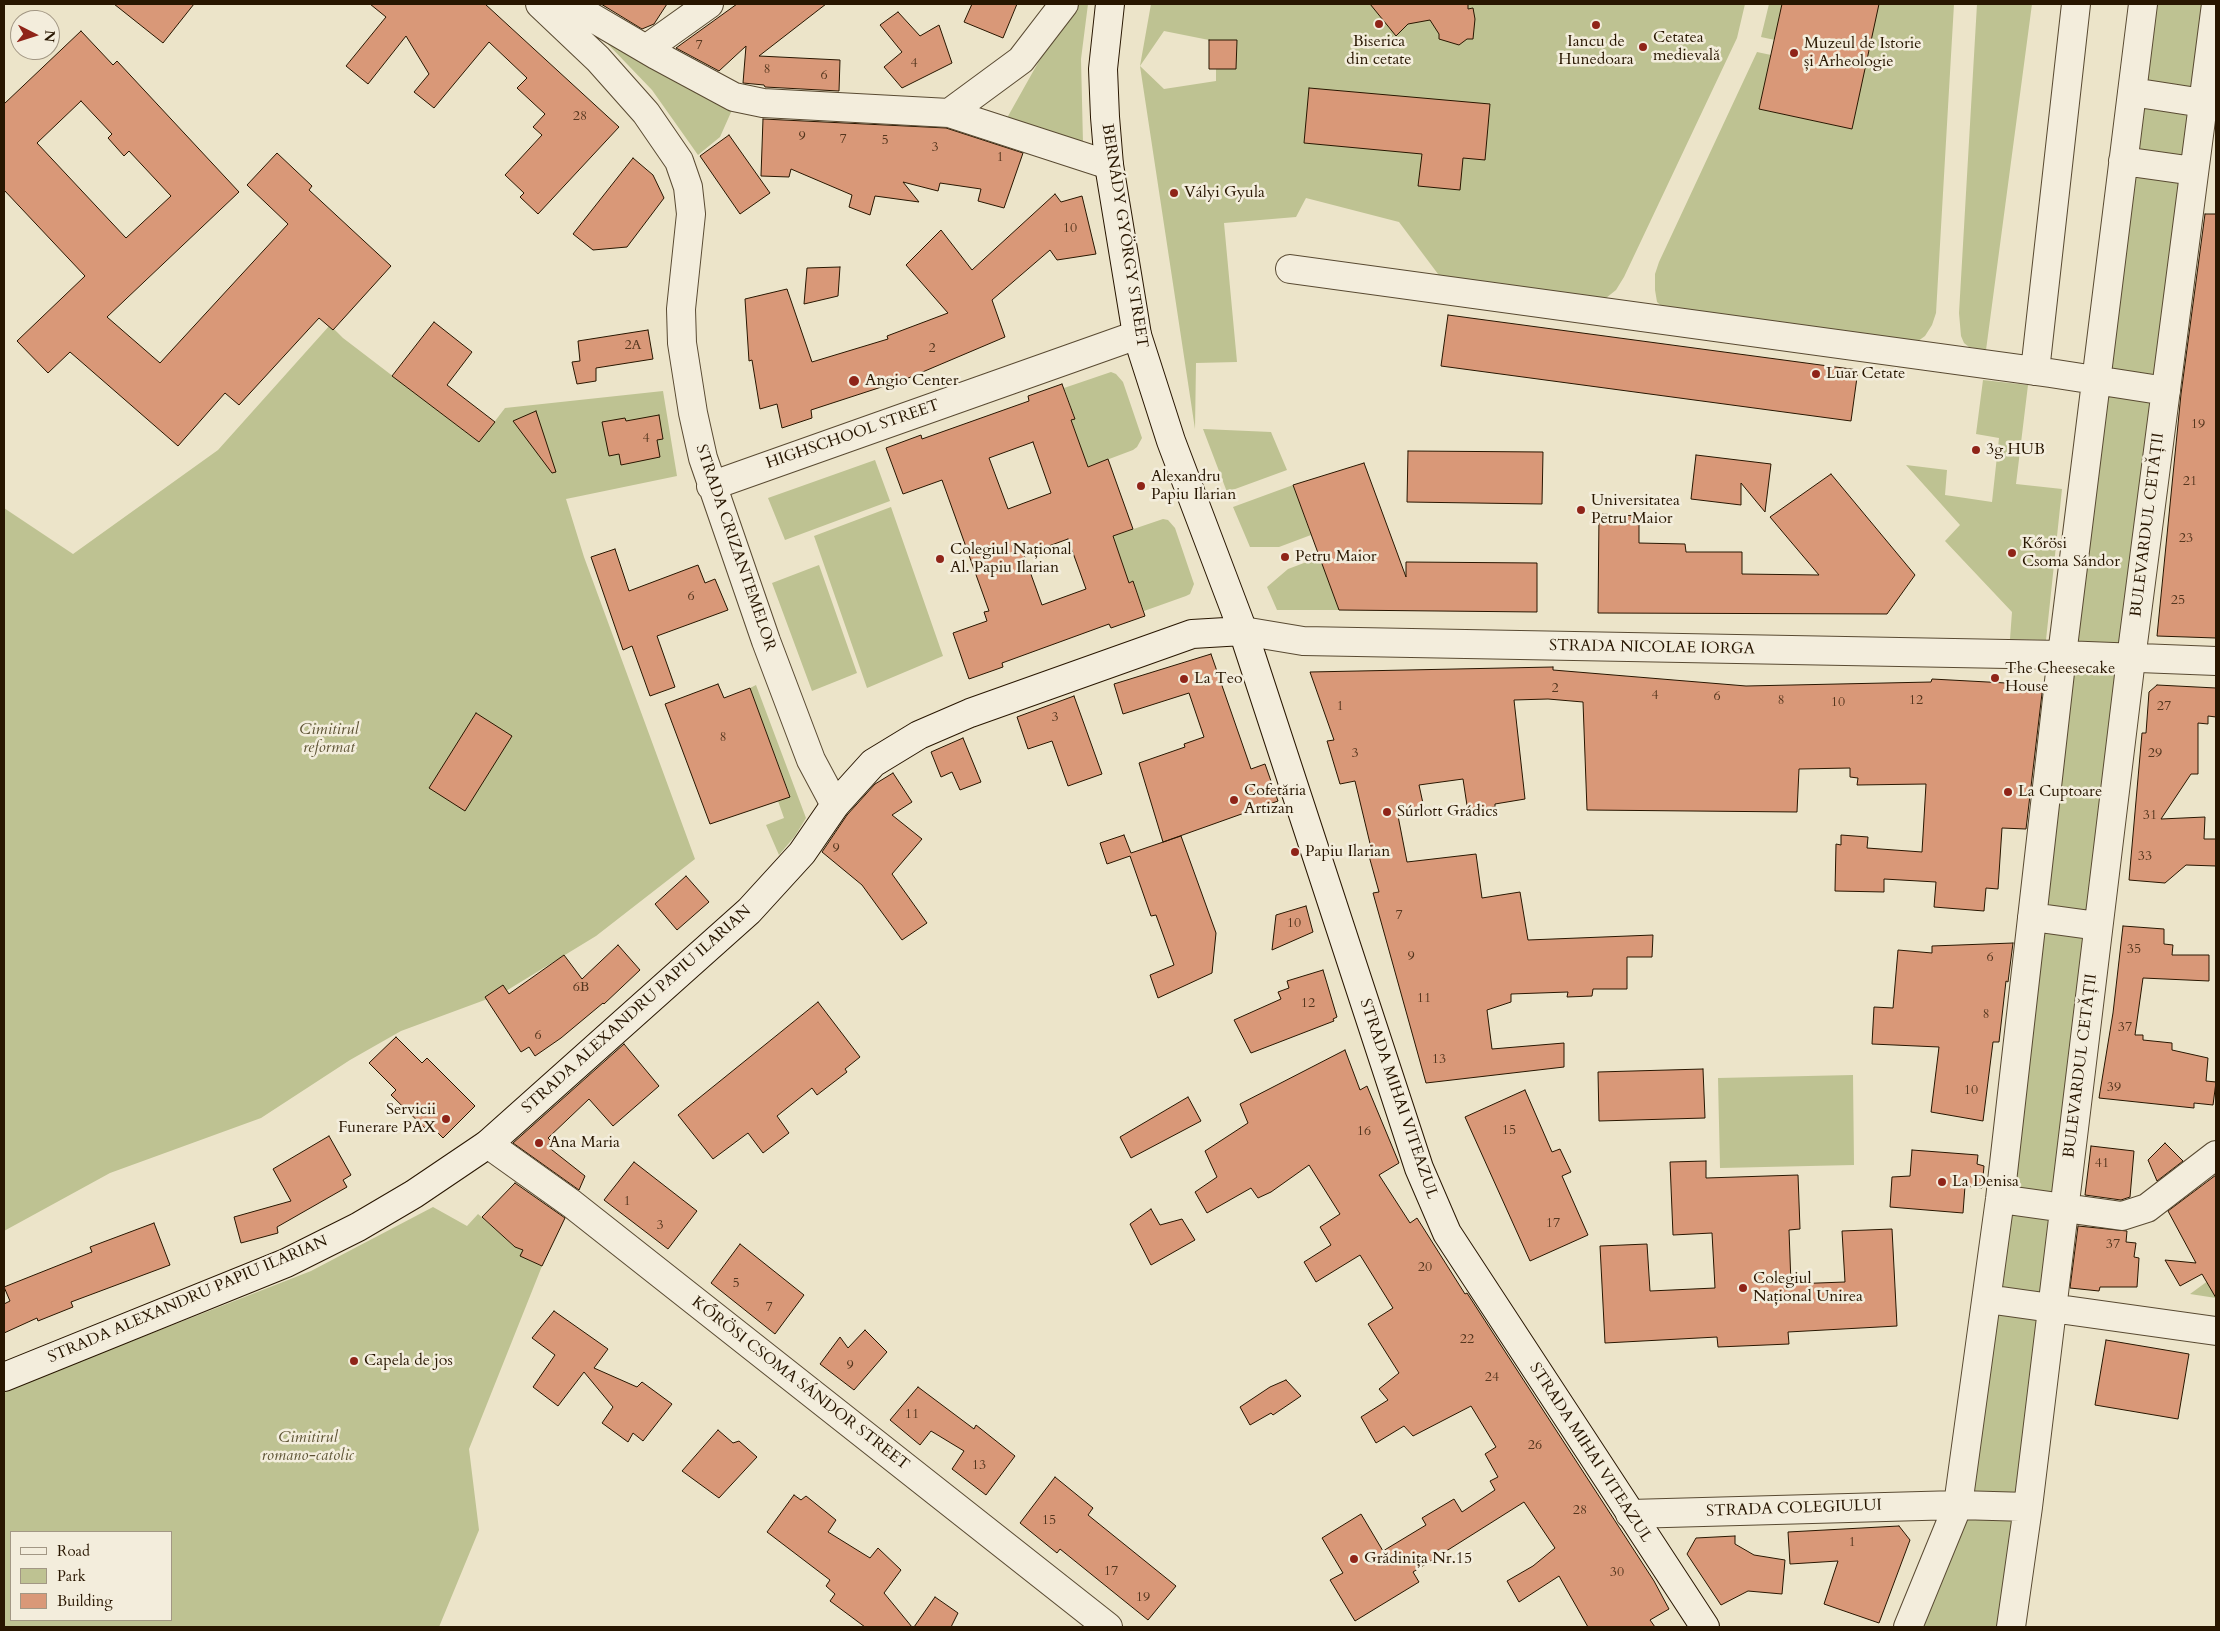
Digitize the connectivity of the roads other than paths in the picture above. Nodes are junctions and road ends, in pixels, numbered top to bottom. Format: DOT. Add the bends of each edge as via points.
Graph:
graph roads {
  1 [pos="540,4"];
  2 [pos="709,4"];
  3 [pos="1064,4"];
  4 [pos="1110,4"];
  5 [pos="2076,4"];
  6 [pos="2143,4"];
  7 [pos="2216,4"];
  8 [pos="574,7"];
  9 [pos="646,49"];
  10 [pos="2132,92"];
  11 [pos="2203,103"];
  12 [pos="949,112"];
  13 [pos="2123,161"];
  14 [pos="1110,165"];
  15 [pos="2194,172"];
  16 [pos="1290,269"];
  17 [pos="1137,335"];
  18 [pos="2035,371"];
  19 [pos="2096,379"];
  20 [pos="2166,391"];
  21 [pos="711,486"];
  22 [pos="1243,631"];
  23 [pos="2062,655"];
  24 [pos="2131,659"];
  25 [pos="2216,661"];
  26 [pos="835,805"];
  27 [pos="2032,917"];
  28 [pos="2098,926"];
  29 [pos="488,1144"];
  30 [pos="2216,1155"];
  31 [pos="2000,1199"];
  32 [pos="2064,1207"];
  33 [pos="1987,1299"];
  34 [pos="2052,1308"];
  35 [pos="2216,1331"];
  36 [pos="4,1377"];
  37 [pos="1958,1505"];
  38 [pos="2028,1507"];
  39 [pos="1630,1514"];
  40 [pos="1108,1627"];
  41 [pos="1705,1627"];
  42 [pos="1908,1627"];
  43 [pos="2011,1627"];
  1 -- 21 [label="street, STRADA CRIZANTEMELOR" via="598,58 646,113 679,161 688,187 691,214 680,309 682,343 692,413"];
  2 -- 9 [label="street"];
  3 -- 12 [label="street" via="1021,60"];
  4 -- 14 [label="street, BERNÁDY GYÖRGY STREET" via="1103,69"];
  5 -- 18 [label="street"];
  6 -- 10 [label="street"];
  7 -- 11 [label="street, BULEVARDUL CETĂȚII"];
  8 -- 9 [label="street"];
  9 -- 12 [label="street" via="734,97 763,103"];
  10 -- 11 [label="street"];
  10 -- 13 [label="street"];
  11 -- 15 [label="street, BULEVARDUL CETĂȚII"];
  12 -- 14 [label="street"];
  13 -- 15 [label="street"];
  13 -- 19 [label="street"];
  14 -- 17 [label="street, BERNÁDY GYÖRGY STREET"];
  15 -- 20 [label="street, BULEVARDUL CETĂȚII"];
  16 -- 18 [label="street"];
  17 -- 21 [label="street, HIGHSCHOOL STREET"];
  17 -- 22 [label="street, BERNÁDY GYÖRGY STREET" via="1171,441"];
  18 -- 19 [label="street"];
  19 -- 20 [label="street"];
  19 -- 23 [label="street"];
  20 -- 24 [label="street, BULEVARDUL CETĂȚII"];
  21 -- 26 [label="street, STRADA CRIZANTEMELOR" via="811,760"];
  22 -- 23 [label="street, STRADA NICOLAE IORGA" via="1303,641"];
  22 -- 26 [label="street, STRADA ALEXANDRU PAPIU ILARIAN" via="1192,634 970,712 919,734 874,764"];
  22 -- 39 [label="street, STRADA MIHAI VITEAZUL" via="1419,1168 1447,1233"];
  23 -- 24 [label="street"];
  23 -- 27 [label="street"];
  24 -- 25 [label="street"];
  24 -- 28 [label="street, BULEVARDUL CETĂȚII"];
  26 -- 29 [label="street, STRADA ALEXANDRU PAPIU ILARIAN" via="802,853 748,911"];
  27 -- 28 [label="street"];
  27 -- 31 [label="street"];
  28 -- 32 [label="street, BULEVARDUL CETĂȚII"];
  29 -- 36 [label="street, STRADA ALEXANDRU PAPIU ILARIAN" via="358,1227 286,1263"];
  29 -- 40 [label="street, KŐRÖSI CSOMA SÁNDOR STREET" via="572,1204"];
  30 -- 32 [label="street" via="2147,1208 2122,1216"];
  31 -- 32 [label="street"];
  31 -- 33 [label="street"];
  32 -- 34 [label="street, BULEVARDUL CETĂȚII"];
  33 -- 34 [label="street"];
  33 -- 37 [label="street"];
  34 -- 35 [label="street"];
  34 -- 38 [label="street, BULEVARDUL CETĂȚII"];
  37 -- 38 [label="street"];
  37 -- 39 [label="street, STRADA COLEGIULUI"];
  37 -- 42 [label="street"];
  38 -- 43 [label="street, BULEVARDUL CETĂȚII"];
  39 -- 41 [label="street, STRADA MIHAI VITEAZUL"];
}
